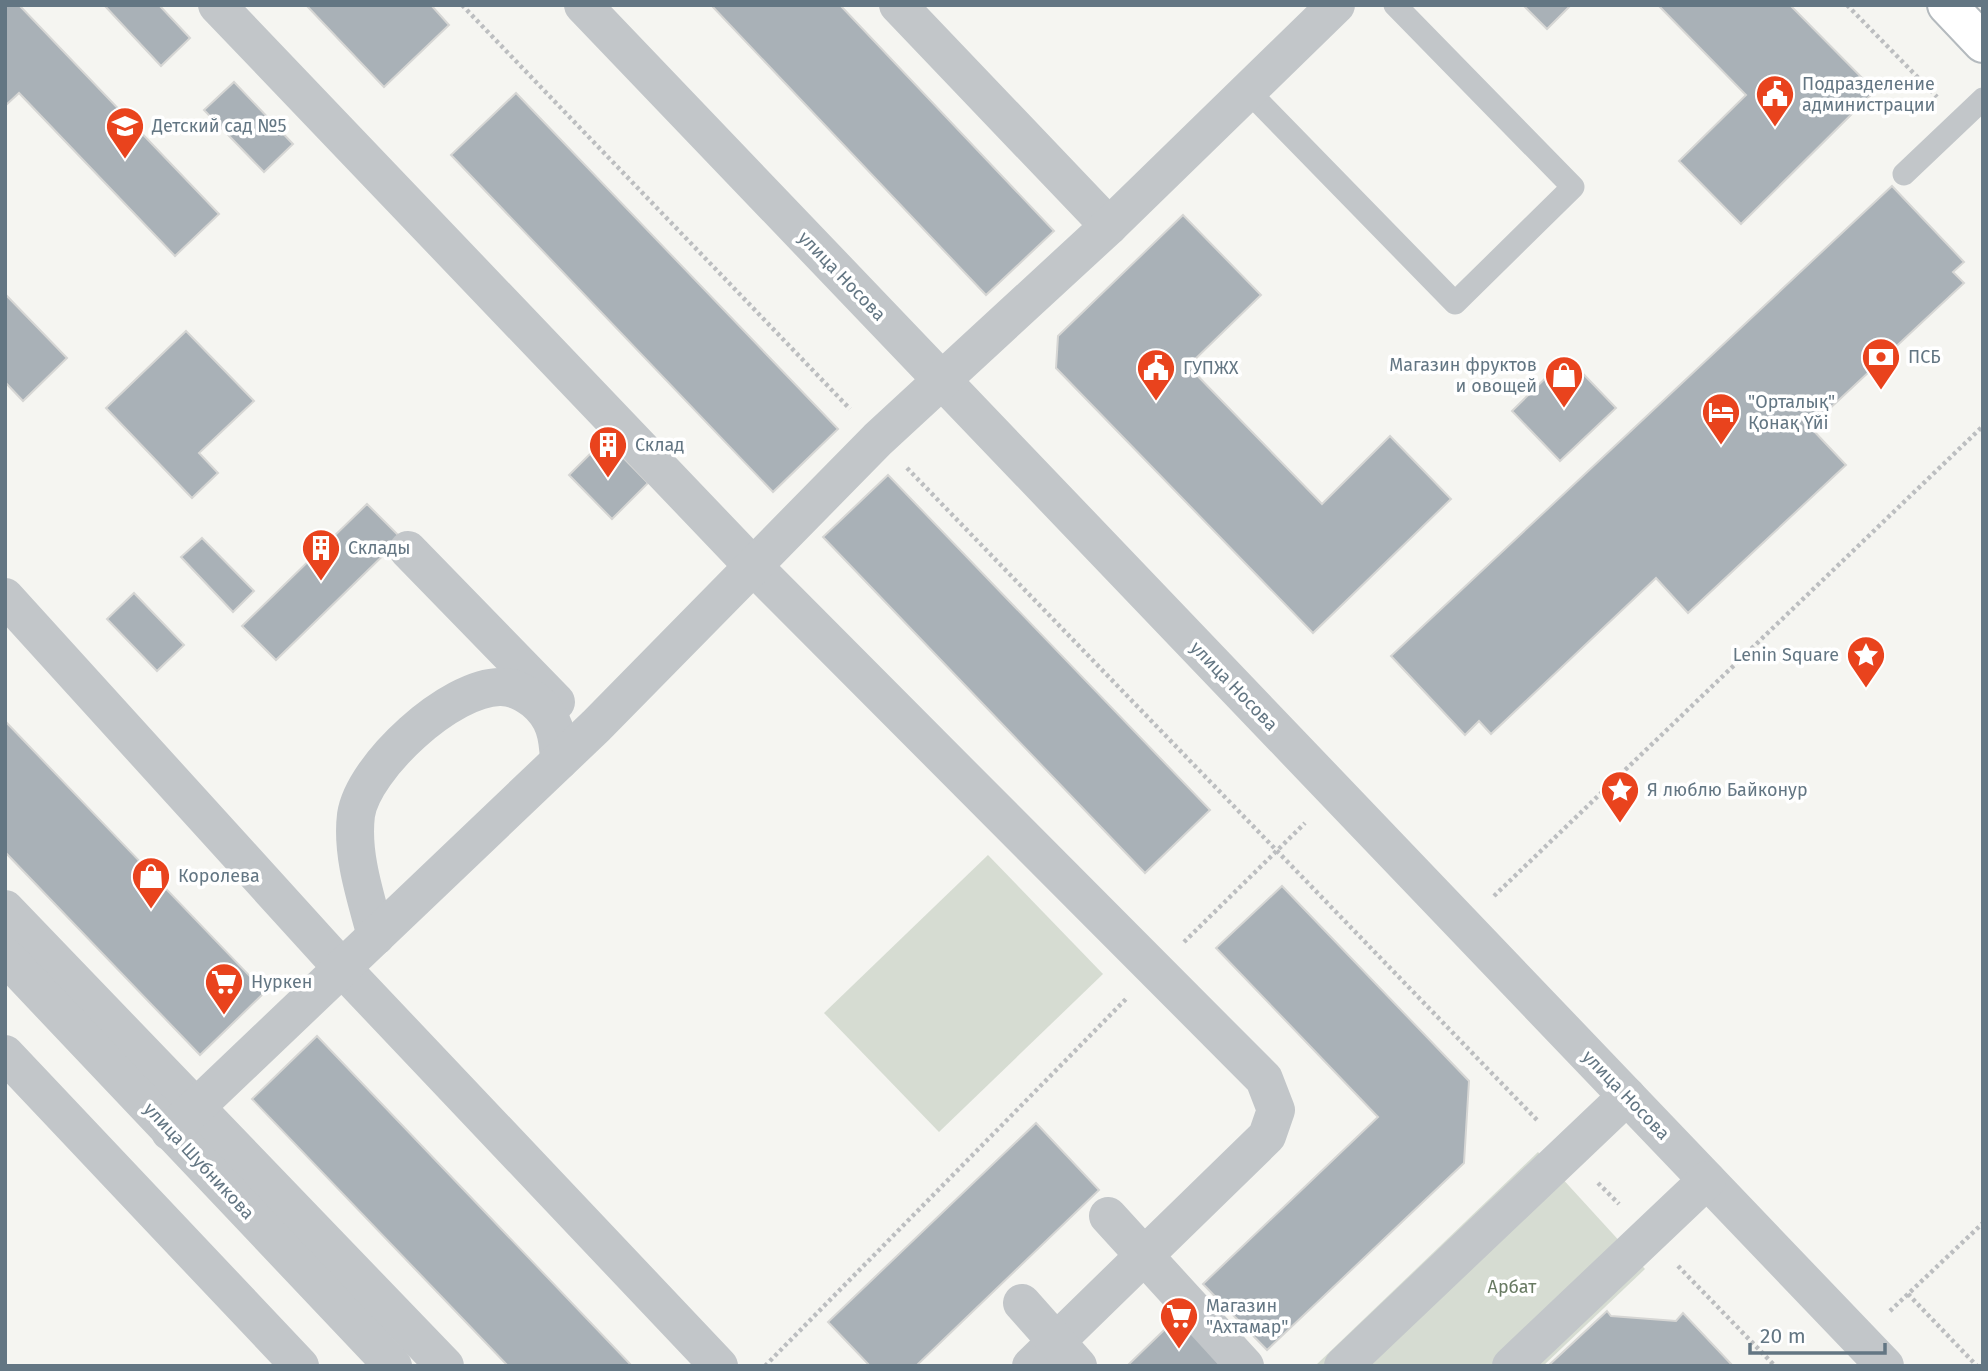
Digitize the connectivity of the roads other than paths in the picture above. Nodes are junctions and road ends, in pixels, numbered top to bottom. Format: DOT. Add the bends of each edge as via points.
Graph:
graph roads {
  1 [pos="217,5"];
  2 [pos="583,5"];
  3 [pos="898,5"];
  4 [pos="1336,5"];
  5 [pos="1395,5"];
  6 [pos="1947,5"];
  7 [pos="1983,43"];
  8 [pos="1248,92"];
  9 [pos="1983,99"];
  10 [pos="1904,174"];
  11 [pos="1109,226"];
  12 [pos="940,379"];
  13 [pos="408,550"];
  14 [pos="753,566"];
  15 [pos="5,597"];
  16 [pos="596,726"];
  17 [pos="559,761"];
  18 [pos="5,909"];
  19 [pos="376,936"];
  20 [pos="5,957"];
  21 [pos="342,968"];
  22 [pos="5,1054"];
  23 [pos="1627,1096"];
  24 [pos="183,1120"];
  25 [pos="1707,1180"];
  26 [pos="1108,1216"];
  27 [pos="1146,1256"];
  28 [pos="1022,1303"];
  29 [pos="1872,1353"];
  30 [pos="1055,1358"];
  31 [pos="300,1366"];
  32 [pos="393,1366"];
  33 [pos="445,1366"];
  34 [pos="719,1366"];
  35 [pos="1245,1366"];
  36 [pos="1343,1366"];
  37 [pos="1511,1366"];
  1 -- 14 [label="street"];
  2 -- 12 [label="street, улица Носова"];
  3 -- 11 [label="street"];
  4 -- 8 [label="street"];
  5 -- 8 [label="lane" via="1573,187 1455,303"];
  6 -- 7 [label="street"];
  8 -- 11 [label="street"];
  9 -- 10 [label="lane"];
  11 -- 12 [label="street"];
  12 -- 14 [label="street"];
  12 -- 23 [label="street, улица Носова"];
  13 -- 16 [label="street" via="571,717"];
  14 -- 16 [label="street"];
  14 -- 27 [label="street" via="1264,1079 1276,1110 1267,1136"];
  15 -- 21 [label="street"];
  16 -- 17 [label="street"];
  17 -- 19 [label="street"];
  17 -- 19 [label="street" via="558,735 547,710 524,692 500,687 448,705 404,742 366,785 356,814 356,850"];
  18 -- 24 [label="street"];
  19 -- 21 [label="street"];
  20 -- 24 [label="street, улица Шубникова"];
  21 -- 24 [label="street"];
  21 -- 34 [label="street"];
  22 -- 31 [label="street"];
  23 -- 25 [label="street, улица Носова"];
  23 -- 36 [label="street"];
  24 -- 32 [label="street, улица Шубникова"];
  24 -- 33 [label="street"];
  25 -- 29 [label="street, улица Носова"];
  25 -- 37 [label="street"];
  26 -- 27 [label="street"];
  27 -- 30 [label="street"];
  27 -- 35 [label="street"];
  28 -- 30 [label="street"];
}
